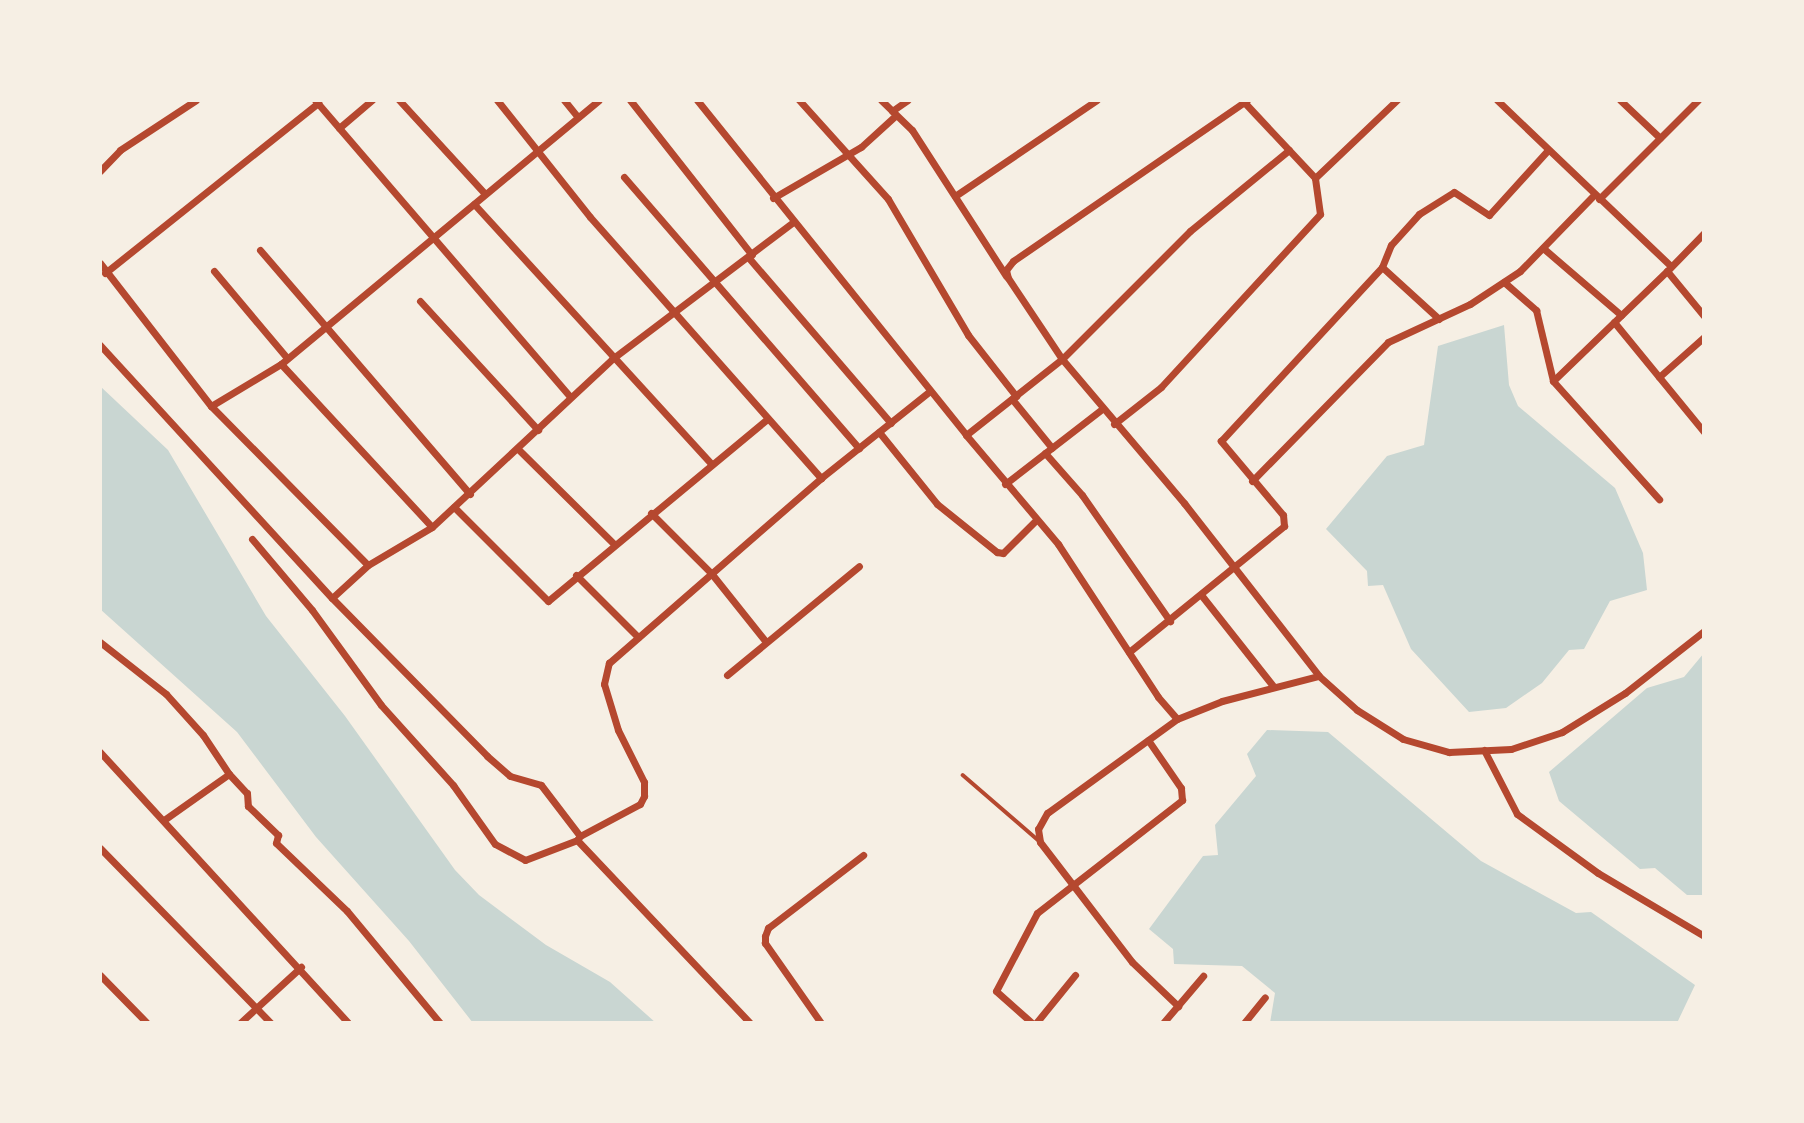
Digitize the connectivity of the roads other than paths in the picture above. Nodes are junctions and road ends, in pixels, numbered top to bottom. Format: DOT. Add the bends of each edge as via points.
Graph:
graph roads {
  1 [pos="196,100"];
  2 [pos="372,100"];
  3 [pos="399,100"];
  4 [pos="497,100"];
  5 [pos="564,100"];
  6 [pos="599,100"];
  7 [pos="630,100"];
  8 [pos="697,100"];
  9 [pos="799,100"];
  10 [pos="881,100"];
  11 [pos="908,100"];
  12 [pos="1097,100"];
  13 [pos="1397,100"];
  14 [pos="1497,100"];
  15 [pos="1620,100"];
  16 [pos="1698,100"];
  17 [pos="316,101"];
  18 [pos="1246,101"];
  19 [pos="894,113"];
  20 [pos="578,117"];
  21 [pos="339,128"];
  22 [pos="1660,138"];
  23 [pos="538,150"];
  24 [pos="1289,150"];
  25 [pos="1549,150"];
  26 [pos="846,157"];
  27 [pos="100,171"];
  28 [pos="624,177"];
  29 [pos="1315,178"];
  30 [pos="485,194"];
  31 [pos="955,196"];
  32 [pos="1597,197"];
  33 [pos="773,198"];
  34 [pos="474,204"];
  35 [pos="792,223"];
  36 [pos="1704,233"];
  37 [pos="434,237"];
  38 [pos="1543,248"];
  39 [pos="260,250"];
  40 [pos="750,256"];
  41 [pos="100,263"];
  42 [pos="1382,267"];
  43 [pos="1669,269"];
  44 [pos="214,271"];
  45 [pos="105,273"];
  46 [pos="1008,278"];
  47 [pos="715,281"];
  48 [pos="1504,282"];
  49 [pos="420,301"];
  50 [pos="674,312"];
  51 [pos="1621,315"];
  52 [pos="1704,316"];
  53 [pos="1439,319"];
  54 [pos="1614,322"];
  55 [pos="323,328"];
  56 [pos="1704,337"];
  57 [pos="100,345"];
  58 [pos="612,359"];
  59 [pos="1062,359"];
  60 [pos="284,361"];
  61 [pos="1659,377"];
  62 [pos="1552,381"];
  63 [pos="930,391"];
  64 [pos="570,396"];
  65 [pos="1014,398"];
  66 [pos="211,406"];
  67 [pos="1102,409"];
  68 [pos="766,420"];
  69 [pos="891,423"];
  70 [pos="1114,424"];
  71 [pos="538,430"];
  72 [pos="879,432"];
  73 [pos="1704,432"];
  74 [pos="966,435"];
  75 [pos="859,448"];
  76 [pos="518,449"];
  77 [pos="1049,451"];
  78 [pos="710,464"];
  79 [pos="821,478"];
  80 [pos="1252,481"];
  81 [pos="1005,484"];
  82 [pos="470,494"];
  83 [pos="1659,499"];
  84 [pos="454,507"];
  85 [pos="651,513"];
  86 [pos="1035,521"];
  87 [pos="432,527"];
  88 [pos="252,539"];
  89 [pos="614,544"];
  90 [pos="368,565"];
  91 [pos="859,566"];
  92 [pos="1236,570"];
  93 [pos="711,573"];
  94 [pos="576,575"];
  95 [pos="1202,596"];
  96 [pos="332,598"];
  97 [pos="1170,621"];
  98 [pos="1704,631"];
  99 [pos="638,637"];
  100 [pos="100,642"];
  101 [pos="766,642"];
  102 [pos="1129,652"];
  103 [pos="727,675"];
  104 [pos="1319,676"];
  105 [pos="1272,686"];
  106 [pos="1177,719"];
  107 [pos="1148,740"];
  108 [pos="1484,750"];
  109 [pos="100,752"];
  110 [pos="229,774"];
  111 [pos="963,775"];
  112 [pos="164,820"];
  113 [pos="579,838"];
  114 [pos="1040,842"];
  115 [pos="100,848"];
  116 [pos="863,855"];
  117 [pos="1074,886"];
  118 [pos="1704,936"];
  119 [pos="300,967"];
  120 [pos="100,975"];
  121 [pos="1075,975"];
  122 [pos="1203,976"];
  123 [pos="1265,997"];
  124 [pos="1178,1006"];
  125 [pos="256,1008"];
  126 [pos="147,1023"];
  127 [pos="240,1023"];
  128 [pos="271,1023"];
  129 [pos="348,1023"];
  130 [pos="440,1023"];
  131 [pos="750,1023"];
  132 [pos="821,1023"];
  133 [pos="1034,1023"];
  134 [pos="1165,1023"];
  135 [pos="1244,1023"];
  1 -- 27 [label="street" via="120,150"];
  2 -- 21 [label="street"];
  3 -- 30 [label="street"];
  4 -- 23 [label="street"];
  5 -- 20 [label="street"];
  6 -- 20 [label="street"];
  7 -- 40 [label="street"];
  8 -- 33 [label="street"];
  9 -- 26 [label="street"];
  10 -- 19 [label="street"];
  11 -- 19 [label="street"];
  12 -- 31 [label="street"];
  13 -- 29 [label="street"];
  14 -- 25 [label="street"];
  15 -- 22 [label="street"];
  16 -- 22 [label="street"];
  17 -- 21 [label="street"];
  17 -- 45 [label="street"];
  18 -- 24 [label="street"];
  18 -- 46 [label="street" via="1013,261 1006,270"];
  19 -- 26 [label="street"];
  19 -- 31 [label="street" via="912,130"];
  20 -- 23 [label="street"];
  21 -- 37 [label="street"];
  22 -- 32 [label="street"];
  23 -- 30 [label="street"];
  23 -- 50 [label="street" via="590,218"];
  24 -- 29 [label="street"];
  24 -- 59 [label="street" via="1190,231"];
  25 -- 32 [label="street"];
  25 -- 42 [label="street" via="1489,215 1454,192 1419,214 1391,245"];
  26 -- 33 [label="street"];
  26 -- 65 [label="street" via="888,199 968,335"];
  28 -- 47 [label="street"];
  29 -- 70 [label="street" via="1320,214 1161,387"];
  30 -- 34 [label="street"];
  31 -- 46 [label="street"];
  32 -- 38 [label="street"];
  32 -- 43 [label="street"];
  33 -- 35 [label="street"];
  34 -- 37 [label="street"];
  34 -- 58 [label="street"];
  35 -- 40 [label="street"];
  35 -- 63 [label="street"];
  36 -- 43 [label="street"];
  37 -- 55 [label="street"];
  37 -- 64 [label="street"];
  38 -- 48 [label="street"];
  38 -- 51 [label="street"];
  39 -- 55 [label="street"];
  40 -- 47 [label="street"];
  40 -- 69 [label="street"];
  41 -- 45 [label="street"];
  42 -- 53 [label="street"];
  42 -- 80 [label="street" via="1221,442"];
  43 -- 51 [label="street"];
  43 -- 52 [label="street"];
  44 -- 60 [label="street"];
  45 -- 66 [label="street"];
  46 -- 59 [label="street"];
  47 -- 50 [label="street"];
  47 -- 75 [label="street"];
  48 -- 53 [label="street"];
  48 -- 62 [label="street" via="1536,310"];
  49 -- 71 [label="street"];
  50 -- 58 [label="street"];
  50 -- 68 [label="street"];
  51 -- 54 [label="street"];
  53 -- 80 [label="street" via="1388,342"];
  54 -- 61 [label="street"];
  54 -- 62 [label="street"];
  55 -- 60 [label="street"];
  55 -- 82 [label="street"];
  56 -- 61 [label="street"];
  57 -- 96 [label="street"];
  58 -- 64 [label="street"];
  58 -- 78 [label="street"];
  59 -- 65 [label="street"];
  59 -- 67 [label="street"];
  60 -- 66 [label="street"];
  60 -- 87 [label="street"];
  61 -- 73 [label="street"];
  62 -- 83 [label="street"];
  63 -- 69 [label="street"];
  63 -- 74 [label="street"];
  64 -- 71 [label="street"];
  65 -- 74 [label="street"];
  65 -- 77 [label="street"];
  66 -- 90 [label="street"];
  67 -- 70 [label="street"];
  67 -- 77 [label="street"];
  68 -- 78 [label="street"];
  68 -- 79 [label="street"];
  69 -- 72 [label="street"];
  70 -- 92 [label="street"];
  71 -- 76 [label="street"];
  72 -- 75 [label="street"];
  72 -- 86 [label="street" via="937,504 997,552 1003,553"];
  74 -- 81 [label="street"];
  75 -- 79 [label="street"];
  76 -- 82 [label="street"];
  76 -- 89 [label="street"];
  77 -- 81 [label="street"];
  77 -- 97 [label="street"];
  78 -- 85 [label="street"];
  79 -- 93 [label="street"];
  80 -- 92 [label="street" via="1286,521"];
  81 -- 86 [label="street"];
  82 -- 84 [label="street"];
  84 -- 87 [label="street"];
  84 -- 94 [label="street" via="545,601"];
  85 -- 89 [label="street"];
  85 -- 93 [label="street"];
  86 -- 102 [label="street" via="1058,544"];
  87 -- 90 [label="street"];
  88 -- 113 [label="street" via="312,610 381,705 453,785 495,844 525,860"];
  89 -- 94 [label="street"];
  90 -- 96 [label="street"];
  91 -- 101 [label="street"];
  92 -- 95 [label="street"];
  92 -- 104 [label="street"];
  93 -- 99 [label="street"];
  93 -- 101 [label="street"];
  94 -- 99 [label="street"];
  95 -- 97 [label="street"];
  95 -- 105 [label="street"];
  96 -- 113 [label="street" via="505,773 541,785"];
  97 -- 102 [label="street"];
  98 -- 108 [label="street" via="1625,692 1562,732 1511,749"];
  99 -- 113 [label="street" via="609,663 604,684 618,730 644,782 644,796 640,804"];
  100 -- 110 [label="street" via="166,694 203,735"];
  101 -- 103 [label="street"];
  102 -- 106 [label="street"];
  104 -- 105 [label="street"];
  104 -- 108 [label="street" via="1357,710 1403,739 1449,752"];
  105 -- 106 [label="street"];
  106 -- 107 [label="street"];
  107 -- 114 [label="street" via="1047,813 1038,829"];
  107 -- 117 [label="street" via="1181,788 1182,800"];
  108 -- 118 [label="street" via="1517,814 1598,873"];
  109 -- 112 [label="street"];
  110 -- 112 [label="street"];
  110 -- 130 [label="street" via="247,793 248,806 278,835 276,842 347,911"];
  111 -- 114 [label="lane"];
  112 -- 119 [label="street"];
  113 -- 131 [label="street"];
  114 -- 117 [label="street"];
  115 -- 125 [label="street"];
  116 -- 132 [label="street" via="768,928 765,936 765,943"];
  117 -- 124 [label="street" via="1132,962"];
  117 -- 133 [label="street" via="1054,896 1037,913 997,988 998,994"];
  119 -- 125 [label="street"];
  119 -- 129 [label="street"];
  120 -- 126 [label="street"];
  121 -- 133 [label="street"];
  122 -- 124 [label="street"];
  123 -- 135 [label="street"];
  124 -- 134 [label="street"];
  125 -- 127 [label="street"];
  125 -- 128 [label="street"];
}
